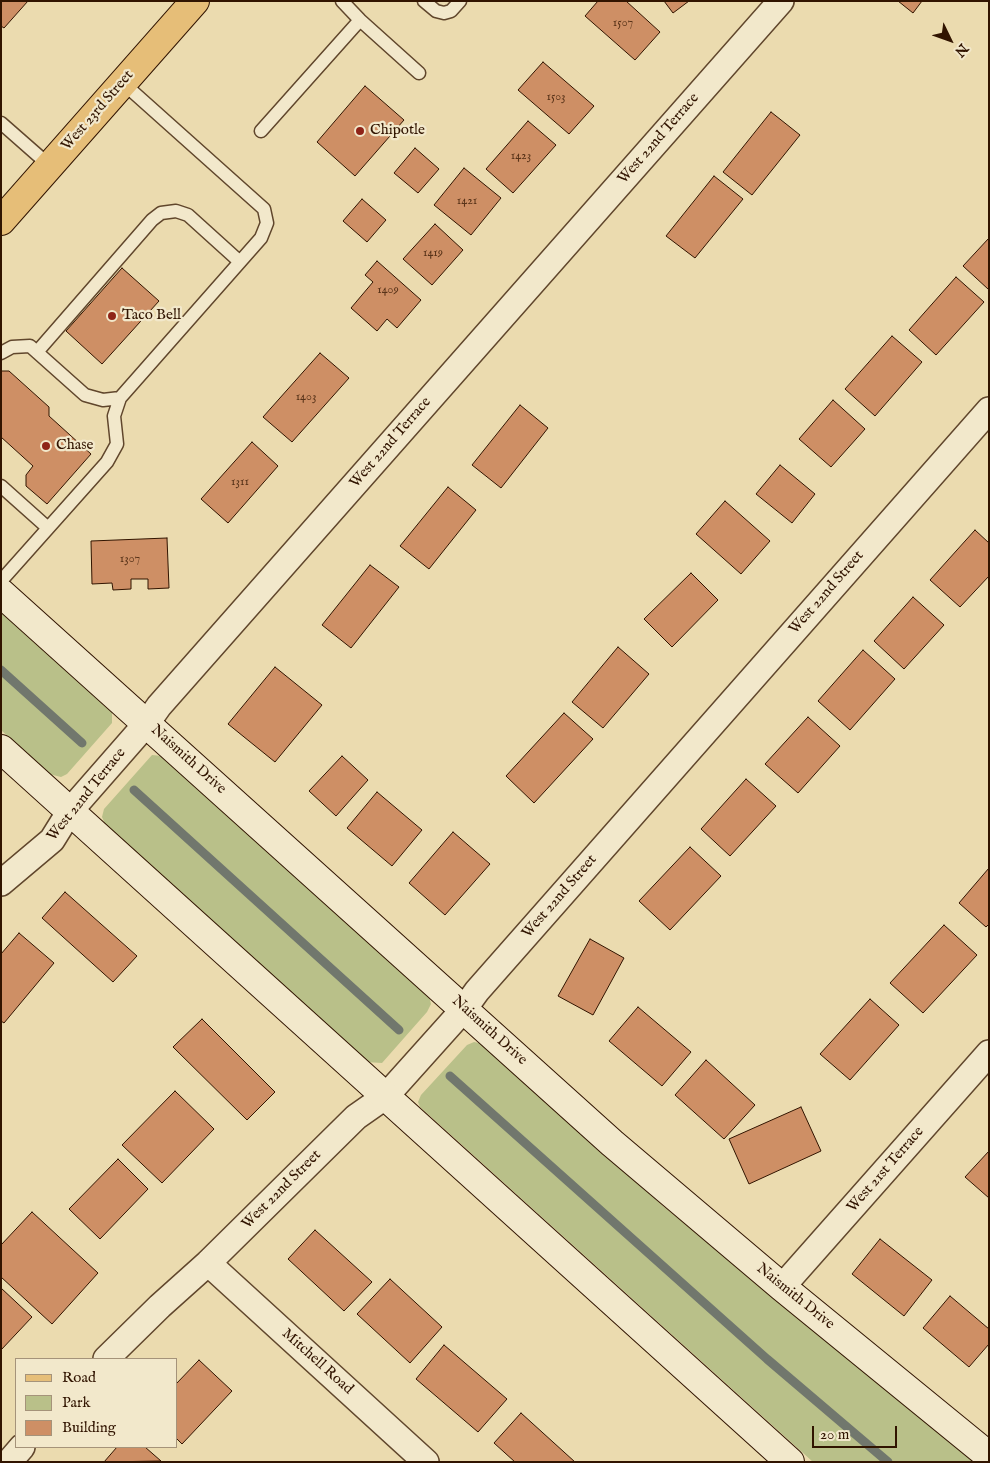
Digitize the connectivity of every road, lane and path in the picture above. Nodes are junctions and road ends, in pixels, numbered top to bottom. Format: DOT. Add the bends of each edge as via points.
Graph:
graph roads {
  1 [pos="195,1"];
  2 [pos="342,1"];
  3 [pos="424,1"];
  4 [pos="460,1"];
  5 [pos="781,1"];
  6 [pos="360,20"];
  7 [pos="419,73"];
  8 [pos="123,83"];
  9 [pos="1,123"];
  10 [pos="261,131"];
  11 [pos="50,166"];
  12 [pos="1,221"];
  13 [pos="240,262"];
  14 [pos="37,352"];
  15 [pos="1,353"];
  16 [pos="120,398"];
  17 [pos="989,410"];
  18 [pos="1,486"];
  19 [pos="48,528"];
  20 [pos="1,580"];
  21 [pos="1,593"];
  22 [pos="147,723"];
  23 [pos="1,749"];
  24 [pos="70,810"];
  25 [pos="1,883"];
  26 [pos="464,1009"];
  27 [pos="989,1053"];
  28 [pos="386,1096"];
  29 [pos="208,1263"];
  30 [pos="782,1287"];
  31 [pos="107,1358"];
  32 [pos="21,1448"];
  33 [pos="989,1456"];
  34 [pos="9,1462"];
  35 [pos="426,1462"];
  36 [pos="790,1462"];
  1 -- 8 [label="main road, West 23rd Street"];
  2 -- 6 [label="lane"];
  3 -- 4 [label="lane" via="444,13 451,11"];
  5 -- 22 [label="street, West 22nd Terrace"];
  6 -- 7 [label="lane"];
  6 -- 10 [label="lane"];
  8 -- 11 [label="main road, West 23rd Street"];
  8 -- 13 [label="lane" via="264,209 267,223 261,238"];
  9 -- 11 [label="lane"];
  11 -- 12 [label="main road, West 23rd Street"];
  13 -- 14 [label="lane" via="188,215 176,211 161,214 152,220"];
  13 -- 16 [label="lane"];
  14 -- 15 [label="lane" via="30,346 12,347"];
  14 -- 16 [label="lane" via="85,395 104,400"];
  16 -- 19 [label="lane" via="114,416 117,444 107,462"];
  17 -- 26 [label="street, West 22nd Street" via="476,991"];
  18 -- 19 [label="lane"];
  19 -- 20 [label="lane"];
  21 -- 22 [label="street, Naismith Drive"];
  22 -- 24 [label="street, West 22nd Terrace"];
  22 -- 26 [label="street, Naismith Drive"];
  23 -- 24 [label="street"];
  24 -- 25 [label="street, West 22nd Terrace" via="52,840"];
  24 -- 28 [label="street"];
  26 -- 28 [label="street, West 22nd Street"];
  26 -- 30 [label="street, Naismith Drive" via="612,1143"];
  27 -- 30 [label="street, West 21st Terrace"];
  28 -- 29 [label="street, West 22nd Street" via="356,1117"];
  28 -- 36 [label="street"];
  29 -- 31 [label="street, West 22nd Street"];
  29 -- 35 [label="street, Mitchell Road"];
  30 -- 33 [label="street, Naismith Drive"];
  32 -- 34 [label="street"];
}
